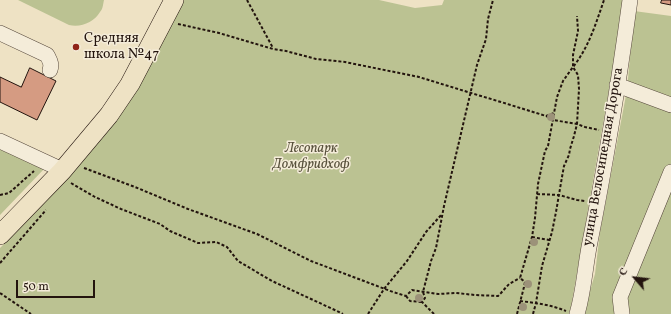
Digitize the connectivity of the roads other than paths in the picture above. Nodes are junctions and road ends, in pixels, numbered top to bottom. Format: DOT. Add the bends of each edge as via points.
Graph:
graph roads {
  1 [pos="174,0"];
  2 [pos="630,0"];
  3 [pos="0,33"];
  4 [pos="50,70"];
  5 [pos="617,86"];
  6 [pos="671,105"];
  7 [pos="0,141"];
  8 [pos="671,172"];
  9 [pos="63,173"];
  10 [pos="0,235"];
  11 [pos="572,313"];
  12 [pos="622,314"];
  1 -- 9 [label="main road" via="130,84"];
  2 -- 5 [label="street, улица Велосипедная Дорога"];
  3 -- 4 [label="street" via="47,55 51,61"];
  5 -- 6 [label="street"];
  5 -- 11 [label="street, улица Велосипедная Дорога" via="580,304"];
  7 -- 9 [label="street"];
  8 -- 12 [label="street" via="620,297"];
  9 -- 10 [label="main road"];
}
